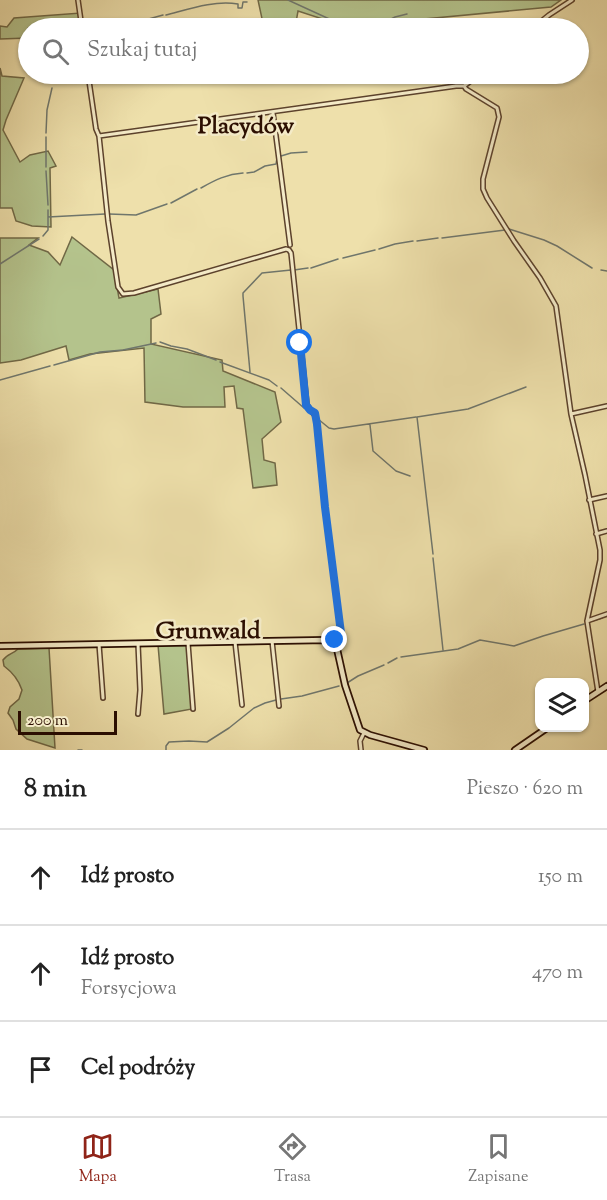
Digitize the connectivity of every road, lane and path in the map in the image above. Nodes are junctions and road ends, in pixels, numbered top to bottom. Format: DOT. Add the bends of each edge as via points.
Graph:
graph roads {
  1 [pos="78,0"];
  2 [pos="572,0"];
  3 [pos="81,18"];
  4 [pos="545,18"];
  5 [pos="89,84"];
  6 [pos="467,84"];
  7 [pos="464,86"];
  8 [pos="273,112"];
  9 [pos="99,136"];
  10 [pos="290,245"];
  11 [pos="607,406"];
  12 [pos="571,414"];
  13 [pos="607,496"];
  14 [pos="589,500"];
  15 [pos="607,531"];
  16 [pos="596,534"];
  17 [pos="607,554"];
  18 [pos="601,555"];
  19 [pos="607,614"];
  20 [pos="587,621"];
  21 [pos="272,641"];
  22 [pos="235,642"];
  23 [pos="188,643"];
  24 [pos="333,643"];
  25 [pos="99,644"];
  26 [pos="138,644"];
  27 [pos="0,646"];
  28 [pos="607,686"];
  29 [pos="598,692"];
  30 [pos="103,698"];
  31 [pos="589,698"];
  32 [pos="242,705"];
  33 [pos="279,706"];
  34 [pos="193,709"];
  35 [pos="138,714"];
  36 [pos="541,732"];
  37 [pos="364,733"];
  38 [pos="361,750"];
  39 [pos="424,750"];
  40 [pos="514,750"];
  1 -- 3 [label="street"];
  2 -- 4 [label="street"];
  5 -- 9 [label="street"];
  6 -- 7 [label="street"];
  7 -- 8 [label="street"];
  7 -- 12 [label="street" via="499,110 483,189 556,306"];
  8 -- 9 [label="street"];
  8 -- 10 [label="street"];
  9 -- 24 [label="street" via="114,265 123,294 286,249 291,254 306,405 315,413 317,424 341,633"];
  11 -- 12 [label="street"];
  12 -- 14 [label="street"];
  13 -- 14 [label="street"];
  14 -- 16 [label="street"];
  15 -- 16 [label="street"];
  16 -- 18 [label="street"];
  17 -- 18 [label="street"];
  18 -- 20 [label="street"];
  19 -- 20 [label="street"];
  20 -- 29 [label="street"];
  21 -- 22 [label="street"];
  21 -- 24 [label="street"];
  21 -- 33 [label="street"];
  22 -- 23 [label="street"];
  22 -- 32 [label="street"];
  23 -- 26 [label="street"];
  23 -- 34 [label="street"];
  24 -- 37 [label="street" via="358,726"];
  25 -- 26 [label="street"];
  25 -- 27 [label="street"];
  25 -- 30 [label="street"];
  26 -- 35 [label="street"];
  28 -- 29 [label="street"];
  29 -- 31 [label="street"];
  36 -- 40 [label="street"];
  37 -- 38 [label="street"];
  37 -- 39 [label="street"];
}
